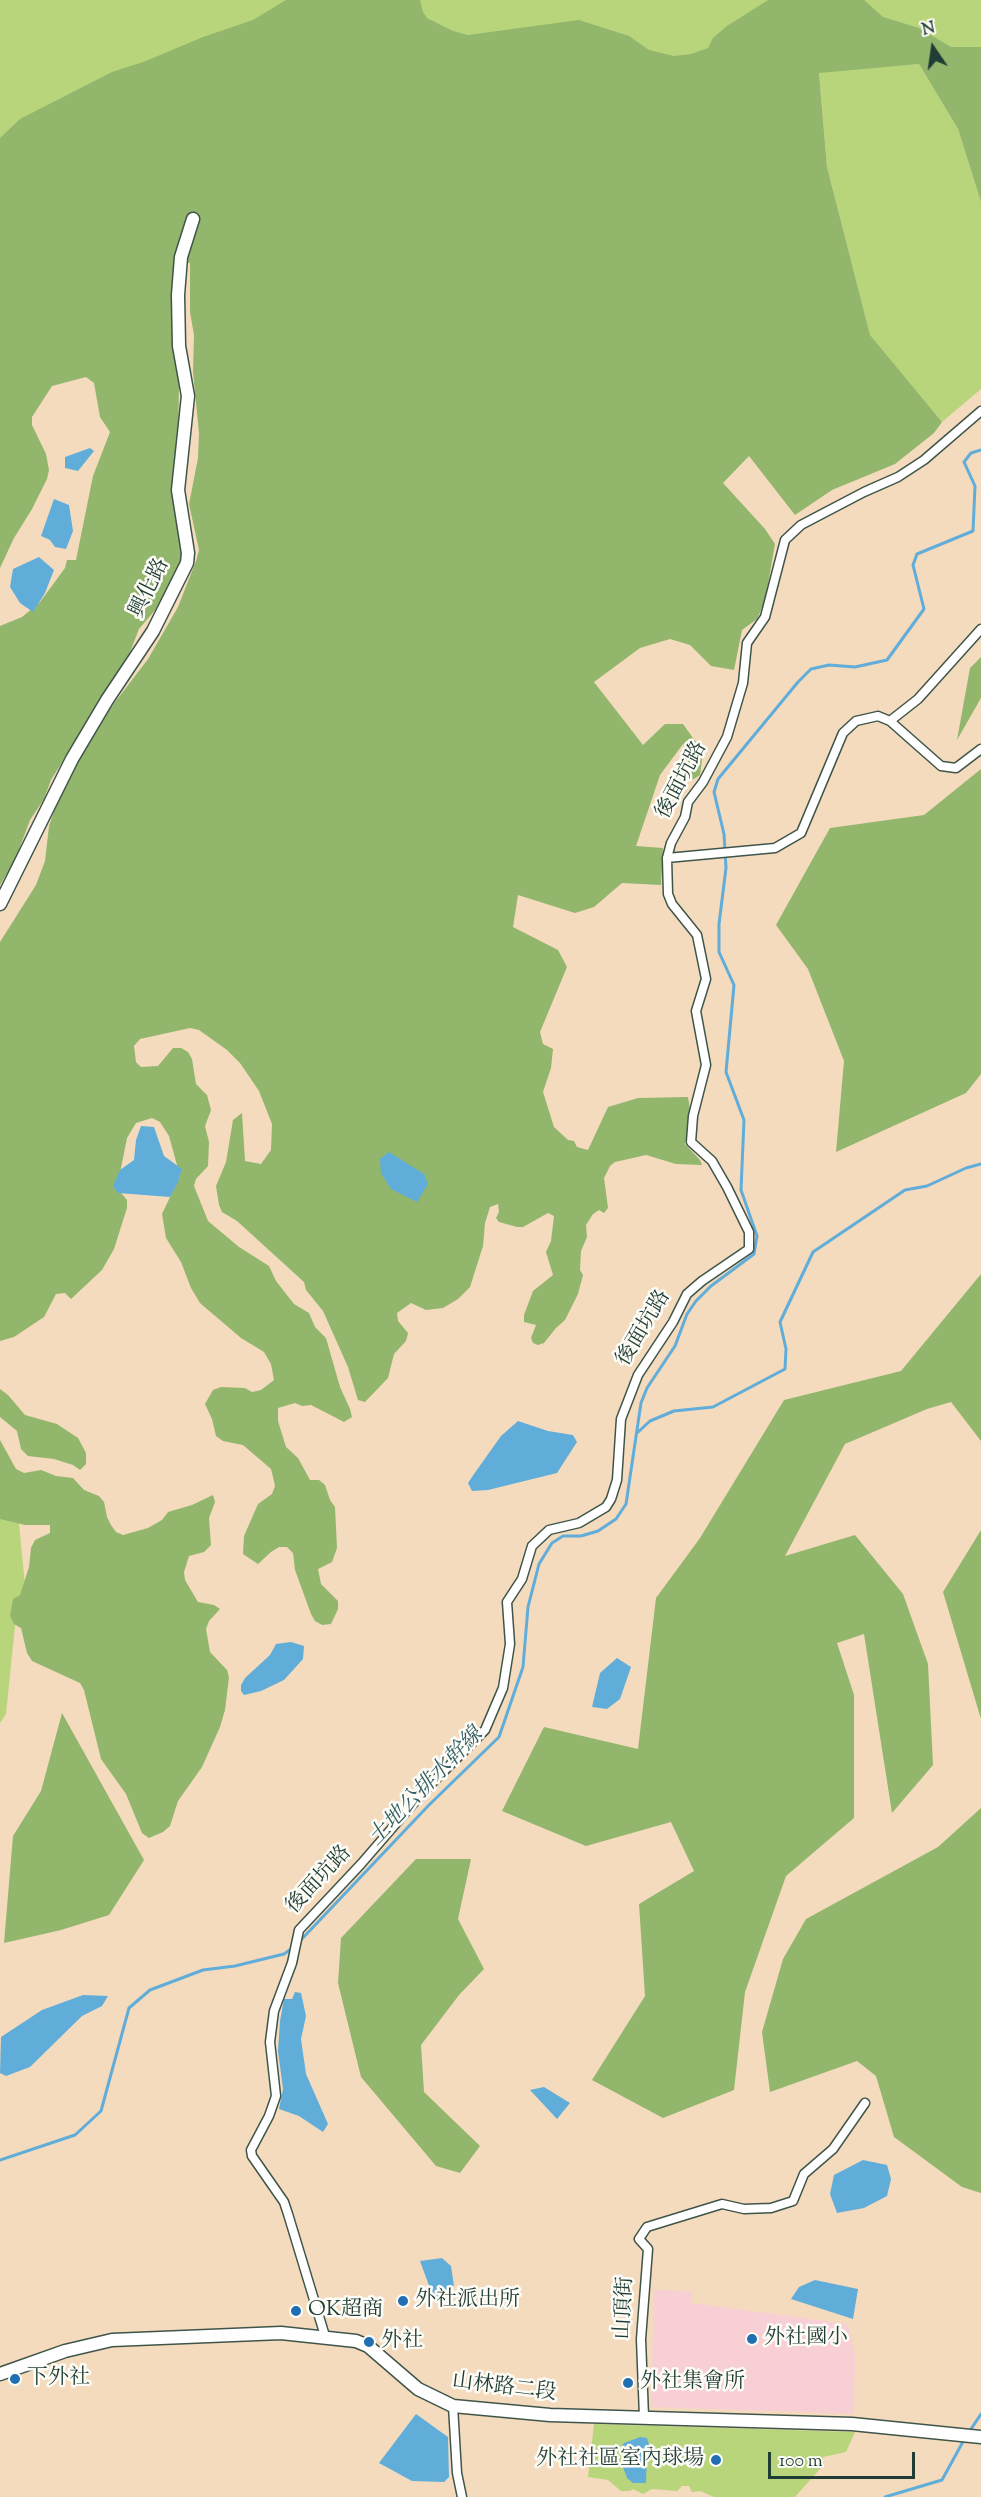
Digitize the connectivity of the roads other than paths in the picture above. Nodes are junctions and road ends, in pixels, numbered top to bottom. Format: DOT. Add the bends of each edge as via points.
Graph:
graph roads {
  1 [pos="192,219"];
  2 [pos="981,411"];
  3 [pos="981,629"];
  4 [pos="890,721"];
  5 [pos="981,749"];
  6 [pos="667,858"];
  7 [pos="0,904"];
  8 [pos="865,2103"];
  9 [pos="325,2336"];
  10 [pos="0,2374"];
  11 [pos="453,2406"];
  12 [pos="644,2417"];
  13 [pos="980,2436"];
  14 [pos="462,2497"];
  1 -- 7 [label="main road, 興化路" via="181,257 178,296 179,346 188,396 178,490 187,563 153,631 106,699 72,759"];
  2 -- 6 [label="street, 後面坑路" via="924,460 801,525 785,540 765,617 747,643 743,683 727,737 688,802"];
  3 -- 4 [label="street" via="918,699"];
  4 -- 5 [label="street" via="941,766 956,768"];
  4 -- 6 [label="street" via="878,716 856,721 843,733 801,832 775,848"];
  6 -- 9 [label="street, 後面坑路" via="668,894 697,935 706,979 696,1011 706,1065 693,1116 691,1142 719,1172 749,1232 749,1249 687,1294 638,1375 621,1419 617,1480 606,1507 579,1522 549,1530 532,1546 522,1579 507,1602 510,1644 503,1689 485,1730 297,1934 296,1951 274,2011 270,2042 276,2096 251,2150 284,2202"];
  8 -- 12 [label="street, 山頂街" via="833,2149 804,2174 793,2201 771,2208 744,2209 722,2204 647,2227 639,2239 648,2249 641,2339"];
  9 -- 10 [label="main road, 山林路二段" via="259,2333 132,2337 65,2351"];
  9 -- 11 [label="main road, 山林路二段" via="368,2346 418,2389"];
  11 -- 12 [label="main road, 山林路二段" via="550,2415"];
  11 -- 14 [label="street"];
  12 -- 13 [label="main road, 山林路二段" via="852,2424"];
}
